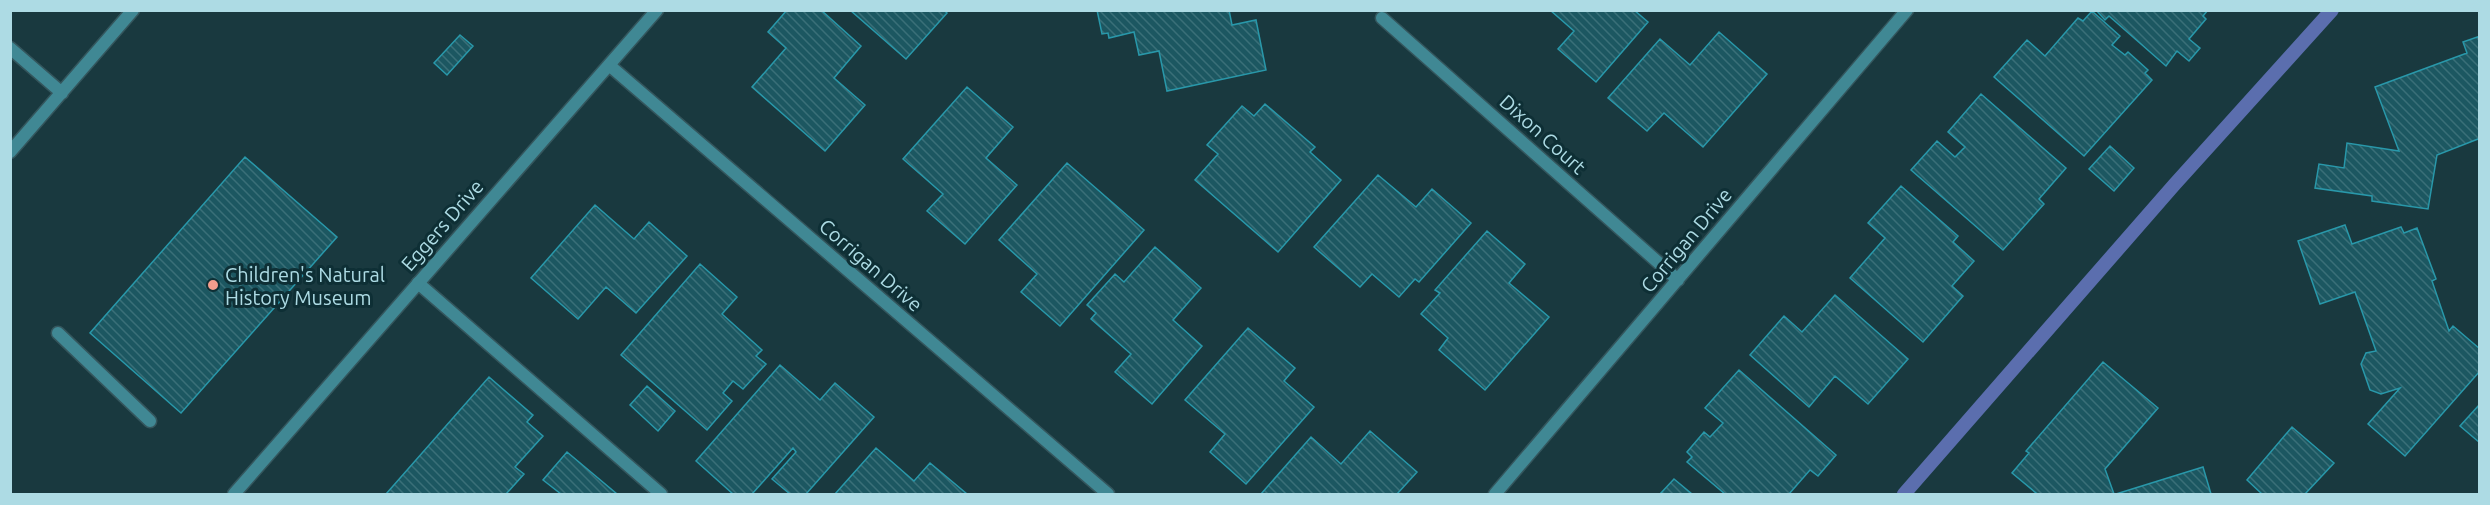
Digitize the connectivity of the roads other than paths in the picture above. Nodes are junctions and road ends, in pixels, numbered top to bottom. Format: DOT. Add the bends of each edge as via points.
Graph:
graph roads {
  1 [pos="133,10"];
  2 [pos="657,10"];
  3 [pos="1907,10"];
  4 [pos="1382,18"];
  5 [pos="10,48"];
  6 [pos="609,65"];
  7 [pos="62,93"];
  8 [pos="10,152"];
  9 [pos="1677,280"];
  10 [pos="418,283"];
  11 [pos="58,333"];
  12 [pos="150,421"];
  13 [pos="234,495"];
  14 [pos="661,495"];
  15 [pos="1108,495"];
  16 [pos="1495,495"];
  1 -- 7 [label="street"];
  2 -- 6 [label="street, Eggers Drive"];
  3 -- 9 [label="street, Corrigan Drive"];
  4 -- 9 [label="street, Dixon Court"];
  5 -- 7 [label="street"];
  6 -- 10 [label="street, Eggers Drive"];
  6 -- 15 [label="street, Corrigan Drive"];
  7 -- 8 [label="street"];
  9 -- 16 [label="street, Corrigan Drive"];
  10 -- 13 [label="street, Eggers Drive"];
  10 -- 14 [label="street"];
  11 -- 12 [label="street"];
}
